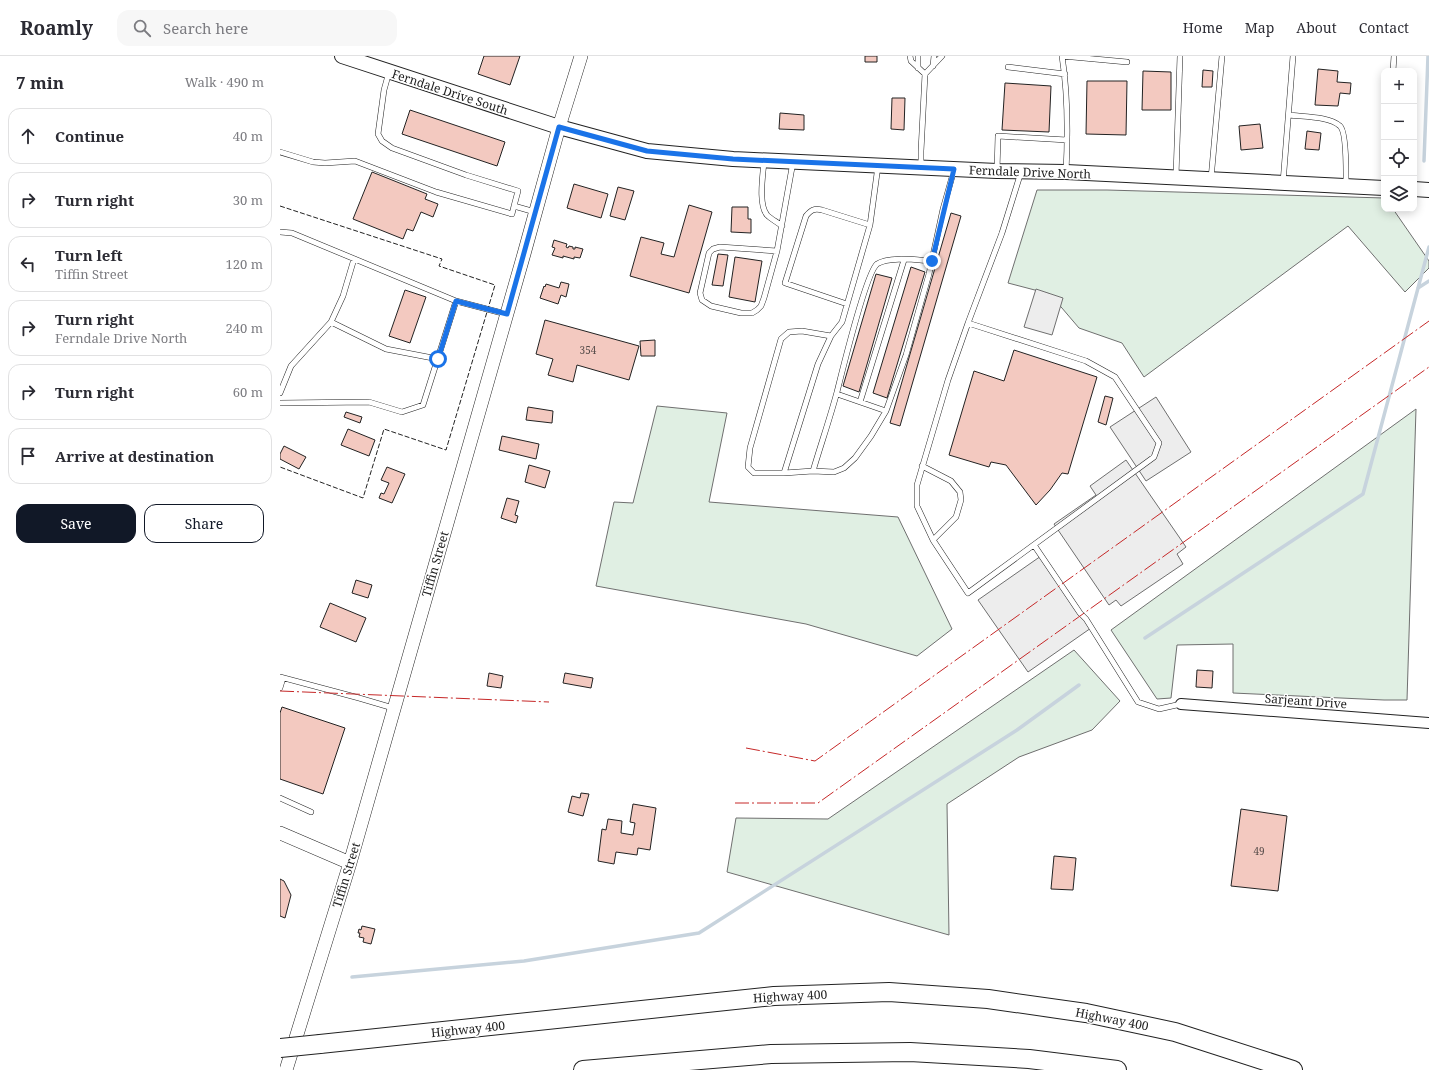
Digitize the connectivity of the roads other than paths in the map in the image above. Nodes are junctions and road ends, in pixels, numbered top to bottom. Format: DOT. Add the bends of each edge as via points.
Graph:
graph roads {
  1 [pos="342,56"];
  2 [pos="581,56"];
  3 [pos="910,56"];
  4 [pos="918,56"];
  5 [pos="934,56"];
  6 [pos="942,56"];
  7 [pos="1062,56"];
  8 [pos="1180,56"];
  9 [pos="1222,56"];
  10 [pos="1293,56"];
  11 [pos="1394,56"];
  12 [pos="1127,62"];
  13 [pos="933,66"];
  14 [pos="1008,67"];
  15 [pos="918,68"];
  16 [pos="1393,68"];
  17 [pos="389,72"];
  18 [pos="925,74"];
  19 [pos="1065,74"];
  20 [pos="1289,115"];
  21 [pos="559,127"];
  22 [pos="1067,140"];
  23 [pos="280,152"];
  24 [pos="764,160"];
  25 [pos="793,162"];
  26 [pos="878,165"];
  27 [pos="921,167"];
  28 [pos="954,169"];
  29 [pos="997,171"];
  30 [pos="1022,172"];
  31 [pos="1066,172"];
  32 [pos="1176,179"];
  33 [pos="1211,180"];
  34 [pos="1283,184"];
  35 [pos="1346,186"];
  36 [pos="1381,188"];
  37 [pos="1417,189"];
  38 [pos="1429,190"];
  39 [pos="514,206"];
  40 [pos="536,212"];
  41 [pos="870,225"];
  42 [pos="782,226"];
  43 [pos="280,232"];
  44 [pos="777,250"];
  45 [pos="354,259"];
  46 [pos="904,260"];
  47 [pos="932,261"];
  48 [pos="456,301"];
  49 [pos="847,304"];
  50 [pos="507,314"];
  51 [pos="331,322"];
  52 [pos="968,323"];
  53 [pos="831,336"];
  54 [pos="438,359"];
  55 [pos="280,394"];
  56 [pos="836,394"];
  57 [pos="860,402"];
  58 [pos="280,403"];
  59 [pos="886,411"];
  60 [pos="922,466"];
  61 [pos="813,471"];
  62 [pos="784,472"];
  63 [pos="933,540"];
  64 [pos="1034,545"];
  65 [pos="282,678"];
  66 [pos="280,688"];
  67 [pos="1181,704"];
  68 [pos="394,709"];
  69 [pos="1429,723"];
  70 [pos="280,798"];
  71 [pos="311,812"];
  72 [pos="280,833"];
  73 [pos="350,863"];
  74 [pos="280,1048"];
  75 [pos="286,1070"];
  76 [pos="583,1070"];
  77 [pos="1117,1070"];
  78 [pos="1293,1070"];
  1 -- 17 [label="main road, Ferndale Drive South"];
  2 -- 21 [label="street, Tiffin Street"];
  3 -- 15 [label="lane" via="911,62"];
  4 -- 15 [label="lane"];
  5 -- 13 [label="lane"];
  6 -- 13 [label="lane"];
  7 -- 12 [label="lane"];
  7 -- 19 [label="lane"];
  8 -- 32 [label="lane"];
  9 -- 33 [label="lane"];
  10 -- 20 [label="lane"];
  11 -- 16 [label="lane"];
  13 -- 18 [label="lane"];
  14 -- 19 [label="lane"];
  15 -- 18 [label="lane"];
  17 -- 21 [label="main road, Ferndale Drive South"];
  17 -- 39 [label="lane" via="378,134 382,141 392,148 518,191"];
  18 -- 27 [label="lane"];
  19 -- 22 [label="lane"];
  20 -- 34 [label="lane"];
  20 -- 35 [label="lane" via="1326,119 1342,127 1345,137"];
  21 -- 24 [label="main road, Ferndale Drive North" via="647,151"];
  21 -- 40 [label="street, Tiffin Street"];
  22 -- 29 [label="lane" via="998,136"];
  22 -- 31 [label="lane"];
  23 -- 39 [label="lane" via="313,162 355,161 460,199 512,214"];
  24 -- 25 [label="main road, Ferndale Drive North"];
  24 -- 42 [label="lane" via="763,207 766,214"];
  25 -- 26 [label="main road, Ferndale Drive North"];
  25 -- 42 [label="lane"];
  26 -- 27 [label="main road, Ferndale Drive North"];
  26 -- 41 [label="lane"];
  27 -- 28 [label="main road, Ferndale Drive North"];
  28 -- 29 [label="main road, Ferndale Drive North"];
  28 -- 47 [label="lane"];
  29 -- 30 [label="main road, Ferndale Drive North"];
  30 -- 31 [label="main road, Ferndale Drive North"];
  30 -- 52 [label="lane"];
  31 -- 32 [label="main road, Ferndale Drive North"];
  32 -- 33 [label="main road, Ferndale Drive North"];
  33 -- 34 [label="main road, Ferndale Drive North"];
  34 -- 35 [label="main road, Ferndale Drive North"];
  35 -- 36 [label="main road, Ferndale Drive North"];
  37 -- 38 [label="main road"];
  39 -- 40 [label="lane"];
  40 -- 50 [label="street, Tiffin Street"];
  41 -- 49 [label="lane"];
  41 -- 49 [label="lane" via="815,208 810,210 785,283"];
  42 -- 44 [label="lane"];
  43 -- 45 [label="lane" via="292,232"];
  44 -- 44 [label="lane" via="764,298 757,310 752,313 741,313 711,306 702,300 700,293 713,249 720,246"];
  45 -- 48 [label="lane"];
  45 -- 51 [label="lane" via="343,296"];
  46 -- 47 [label="lane"];
  46 -- 56 [label="lane" via="886,261 877,265 872,272"];
  46 -- 57 [label="lane"];
  47 -- 59 [label="lane" via="906,355"];
  48 -- 50 [label="lane"];
  48 -- 54 [label="lane"];
  49 -- 53 [label="lane" via="842,322"];
  50 -- 68 [label="street, Tiffin Street"];
  51 -- 54 [label="lane" via="386,349"];
  51 -- 55 [label="lane" via="291,366"];
  52 -- 60 [label="lane"];
  52 -- 64 [label="lane" via="1086,361 1115,377 1159,443 1154,457"];
  53 -- 62 [label="lane" via="818,364"];
  53 -- 62 [label="lane" via="802,331 789,332 781,339 750,448 748,467 754,473"];
  54 -- 58 [label="lane" via="423,405 402,412 369,402"];
  56 -- 57 [label="lane"];
  56 -- 61 [label="lane"];
  57 -- 59 [label="lane"];
  59 -- 61 [label="lane" via="855,458 844,468 834,472"];
  60 -- 63 [label="lane" via="917,485 917,506"];
  60 -- 63 [label="lane" via="951,480 960,492 961,500 956,517"];
  61 -- 62 [label="lane"];
  63 -- 64 [label="lane" via="968,593"];
  64 -- 67 [label="lane" via="1086,618 1138,702 1159,709"];
  65 -- 66 [label="lane"];
  65 -- 68 [label="lane"];
  67 -- 69 [label="street, Sarjeant Drive"];
  68 -- 73 [label="street, Tiffin Street"];
  70 -- 71 [label="lane"];
  72 -- 73 [label="street"];
  73 -- 75 [label="street, Tiffin Street"];
  74 -- 78 [label="highway, Highway 400, bridge" via="774,996 889,992 988,999 1086,1013 1175,1032"];
  76 -- 77 [label="highway" via="771,1054 910,1052 1029,1059"];
}
